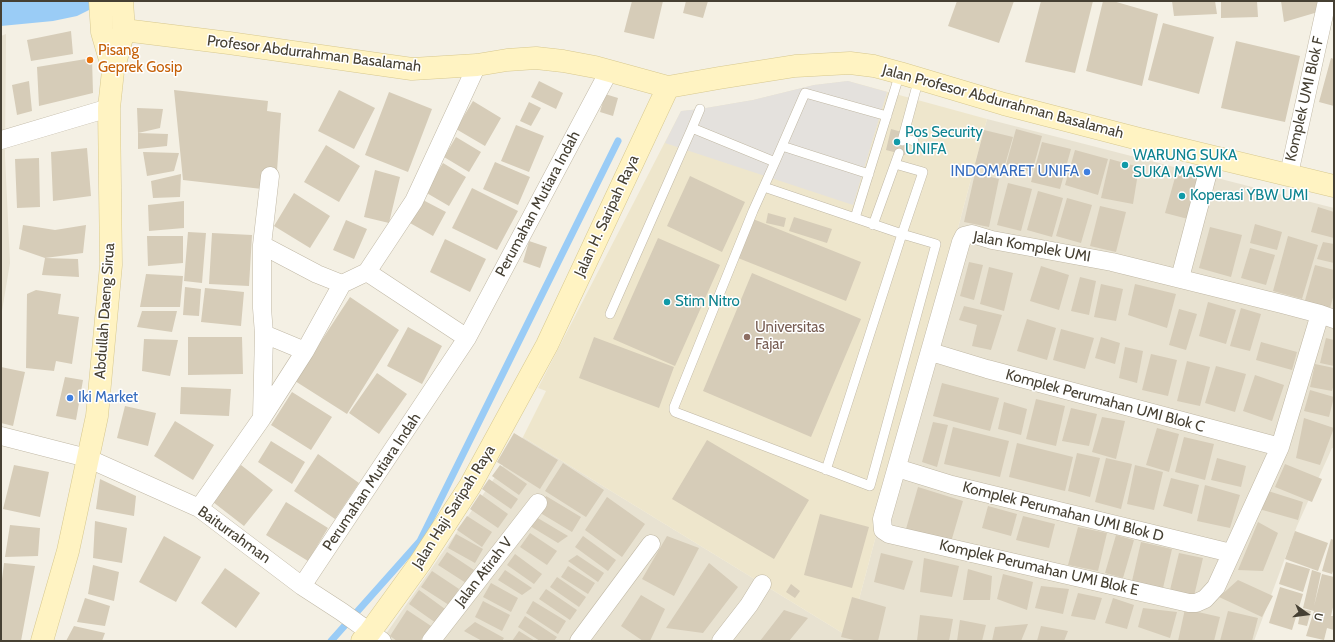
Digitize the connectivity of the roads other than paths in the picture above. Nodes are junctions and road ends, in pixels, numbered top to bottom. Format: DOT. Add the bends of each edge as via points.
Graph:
graph roads {
  1 [pos="100,1"];
  2 [pos="122,1"];
  3 [pos="1327,1"];
  4 [pos="124,30"];
  5 [pos="477,65"];
  6 [pos="113,71"];
  7 [pos="609,71"];
  8 [pos="910,75"];
  9 [pos="661,85"];
  10 [pos="109,108"];
  11 [pos="700,109"];
  12 [pos="887,116"];
  13 [pos="692,128"];
  14 [pos="1,140"];
  15 [pos="914,141"];
  16 [pos="782,146"];
  17 [pos="899,153"];
  18 [pos="1212,157"];
  19 [pos="775,162"];
  20 [pos="895,164"];
  21 [pos="869,174"];
  22 [pos="1289,174"];
  23 [pos="270,176"];
  24 [pos="1334,186"];
  25 [pos="764,187"];
  26 [pos="856,218"];
  27 [pos="873,225"];
  28 [pos="902,234"];
  29 [pos="262,245"];
  30 [pos="367,272"];
  31 [pos="1180,278"];
  32 [pos="342,284"];
  33 [pos="610,314"];
  34 [pos="1327,316"];
  35 [pos="264,334"];
  36 [pos="467,338"];
  37 [pos="547,345"];
  38 [pos="305,351"];
  39 [pos="931,352"];
  40 [pos="262,418"];
  41 [pos="1,436"];
  42 [pos="1280,447"];
  43 [pos="86,458"];
  44 [pos="897,468"];
  45 [pos="826,470"];
  46 [pos="538,503"];
  47 [pos="199,508"];
  48 [pos="889,534"];
  49 [pos="651,544"];
  50 [pos="1231,553"];
  51 [pos="762,584"];
  52 [pos="302,586"];
  53 [pos="371,638"];
  54 [pos="42,641"];
  55 [pos="431,641"];
  56 [pos="579,641"];
  57 [pos="721,641"];
  1 -- 6 [label="main road" via="102,32"];
  2 -- 4 [label="main road, Abdullah Daeng Sirua"];
  3 -- 22 [label="street, Komplek UMI Blok F"];
  4 -- 5 [label="main road, Profesor Abdurrahman Basalamah" via="412,69"];
  4 -- 6 [label="main road, Abdullah Daeng Sirua"];
  5 -- 7 [label="main road, Profesor Abdurrahman Basalamah" via="536,58"];
  5 -- 30 [label="street" via="414,201"];
  6 -- 10 [label="main road, Abdullah Daeng Sirua"];
  7 -- 9 [label="main road, Profesor Abdurrahman Basalamah"];
  7 -- 36 [label="street, Perumahan Mutiara Indah"];
  8 -- 9 [label="main road, Jalan Profesor Abdurrahman Basalamah" via="874,66 850,63 823,64"];
  8 -- 12 [label="lane"];
  8 -- 15 [label="lane" via="903,140"];
  8 -- 18 [label="main road, Jalan Profesor Abdurrahman Basalamah" via="1012,106"];
  9 -- 37 [label="main road, Jalan H. Saripah Raya"];
  10 -- 14 [label="street"];
  10 -- 43 [label="main road, Abdullah Daeng Sirua" via="111,265 96,416"];
  11 -- 13 [label="lane"];
  12 -- 16 [label="lane" via="805,94"];
  12 -- 21 [label="lane"];
  13 -- 19 [label="lane"];
  13 -- 33 [label="lane"];
  16 -- 19 [label="lane"];
  16 -- 21 [label="lane"];
  17 -- 20 [label="lane"];
  18 -- 22 [label="main road, Jalan Profesor Abdurrahman Basalamah"];
  18 -- 31 [label="street"];
  19 -- 25 [label="lane"];
  20 -- 27 [label="lane"];
  20 -- 28 [label="lane" via="923,172"];
  21 -- 26 [label="lane"];
  22 -- 24 [label="main road, Jalan Profesor Abdurrahman Basalamah"];
  23 -- 29 [label="street"];
  25 -- 26 [label="lane"];
  25 -- 45 [label="lane" via="674,410"];
  26 -- 27 [label="lane"];
  27 -- 28 [label="lane"];
  28 -- 45 [label="lane"];
  28 -- 45 [label="lane" via="936,244 870,486"];
  29 -- 32 [label="street"];
  29 -- 35 [label="street"];
  30 -- 32 [label="street"];
  30 -- 36 [label="street"];
  31 -- 34 [label="street, Jalan Komplek UMI"];
  31 -- 39 [label="street, Jalan Komplek UMI" via="972,234 964,236"];
  32 -- 38 [label="street"];
  34 -- 42 [label="street"];
  35 -- 38 [label="street"];
  35 -- 40 [label="street"];
  36 -- 52 [label="street, Perumahan Mutiara Indah"];
  37 -- 53 [label="main road, Jalan Haji Saripah Raya" via="470,486"];
  38 -- 40 [label="street"];
  39 -- 42 [label="street, Komplek Perumahan UMI Blok C" via="987,370"];
  39 -- 44 [label="street, Jalan Komplek UMI"];
  40 -- 47 [label="street"];
  41 -- 43 [label="street, Baiturrahman"];
  42 -- 50 [label="street"];
  43 -- 47 [label="street, Baiturrahman"];
  43 -- 54 [label="main road, Abdullah Daeng Sirua" via="68,550"];
  44 -- 48 [label="street, Jalan Komplek UMI" via="882,524 883,530"];
  44 -- 50 [label="street, Komplek Perumahan UMI Blok D" via="952,485"];
  46 -- 55 [label="street, Jalan Atirah V"];
  47 -- 52 [label="street, Baiturrahman"];
  48 -- 50 [label="street, Komplek Perumahan UMI Blok E" via="1189,602 1200,602 1216,587"];
  49 -- 56 [label="street"];
  51 -- 57 [label="street"];
  52 -- 53 [label="street, Baiturrahman" via="342,612"];
}
